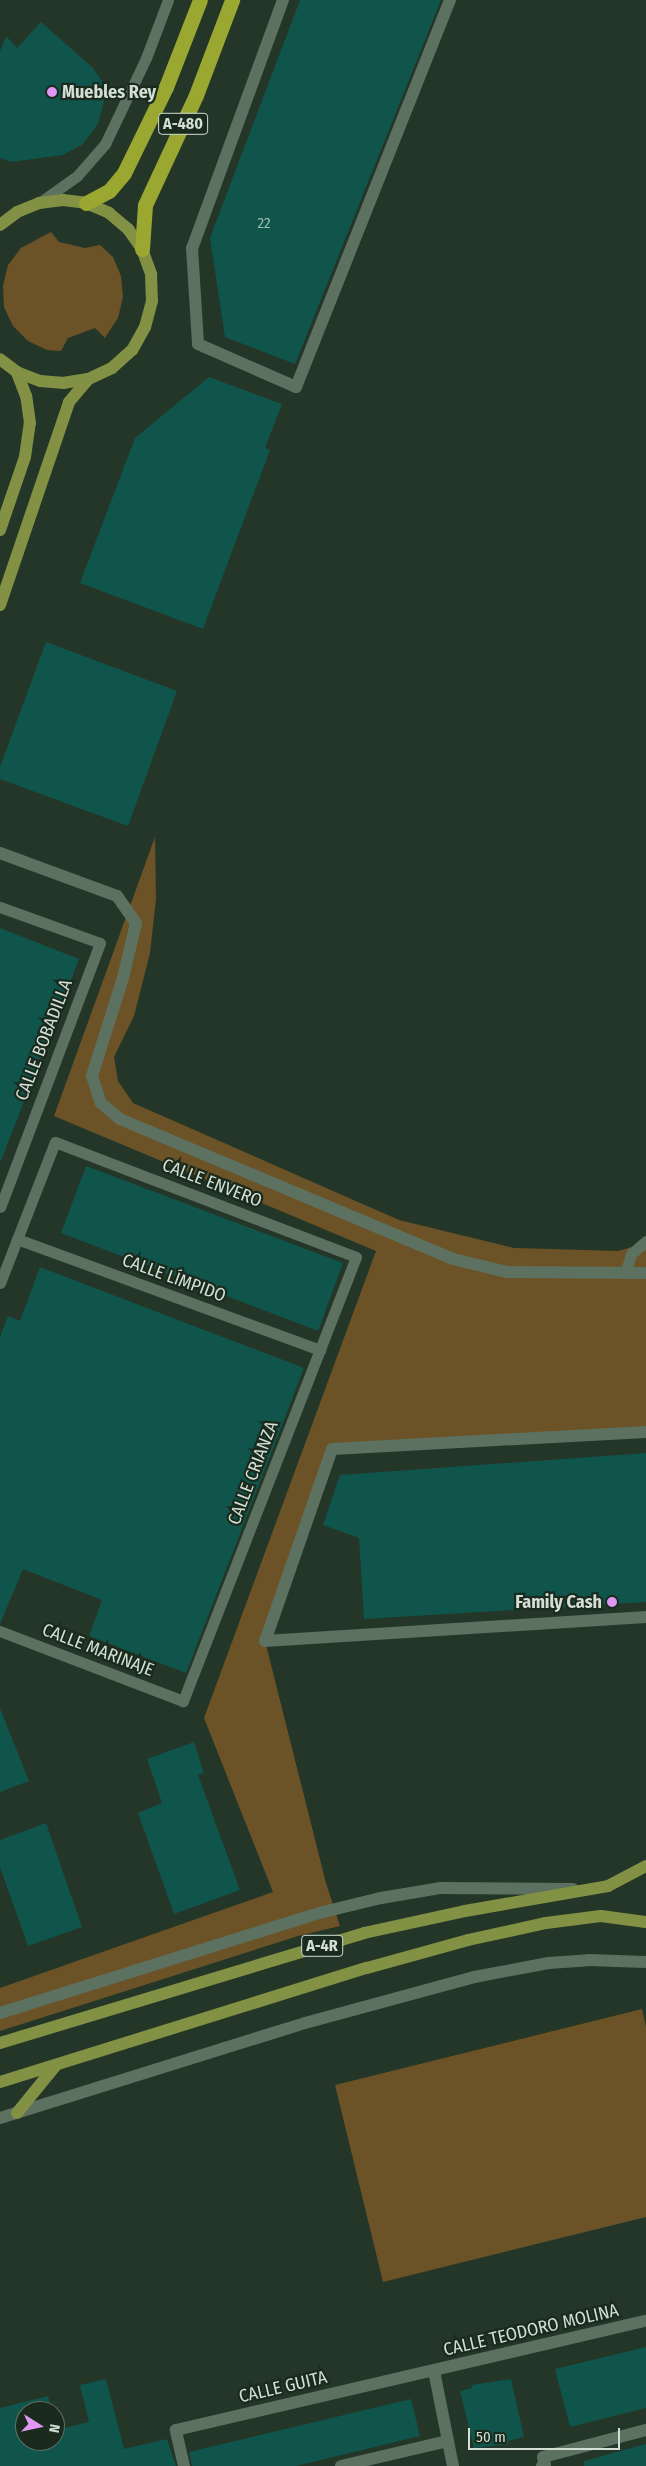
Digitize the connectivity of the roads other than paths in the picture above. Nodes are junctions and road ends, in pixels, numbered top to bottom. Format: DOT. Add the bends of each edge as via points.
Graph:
graph roads {
  1 [pos="168,0"];
  2 [pos="200,0"];
  3 [pos="232,0"];
  4 [pos="283,0"];
  5 [pos="450,0"];
  6 [pos="39,203"];
  7 [pos="86,203"];
  8 [pos="0,225"];
  9 [pos="142,249"];
  10 [pos="0,358"];
  11 [pos="17,372"];
  12 [pos="88,379"];
  13 [pos="0,530"];
  14 [pos="0,605"];
  15 [pos="0,854"];
  16 [pos="0,907"];
  17 [pos="0,1207"];
  18 [pos="17,1239"];
  19 [pos="646,1240"];
  20 [pos="356,1258"];
  21 [pos="625,1273"];
  22 [pos="646,1273"];
  23 [pos="0,1283"];
  24 [pos="320,1350"];
  25 [pos="646,1432"];
  26 [pos="646,1617"];
  27 [pos="0,1631"];
  28 [pos="183,1702"];
  29 [pos="646,1866"];
  30 [pos="581,1889"];
  31 [pos="646,1922"];
  32 [pos="646,1962"];
  33 [pos="0,2013"];
  34 [pos="0,2043"];
  35 [pos="56,2064"];
  36 [pos="0,2082"];
  37 [pos="17,2113"];
  38 [pos="0,2118"];
  39 [pos="646,2321"];
  40 [pos="434,2371"];
  41 [pos="646,2430"];
  42 [pos="448,2441"];
  43 [pos="184,2466"];
  44 [pos="341,2466"];
  45 [pos="453,2466"];
  46 [pos="542,2466"];
  1 -- 6 [label="lane" via="105,144 77,176"];
  2 -- 7 [label="highway, A-480" via="166,87 128,165 109,190"];
  3 -- 9 [label="highway, A-480" via="196,95 145,205"];
  4 -- 5 [label="street" via="192,248 198,344 296,387"];
  6 -- 7 [label="main road, A-480" via="63,200"];
  6 -- 8 [label="main road, A-480" via="17,212"];
  7 -- 9 [label="main road, A-480" via="115,218 128,229"];
  9 -- 12 [label="main road, A-480" via="151,274 152,301 146,327 132,350 112,368"];
  10 -- 11 [label="main road, A-480"];
  11 -- 12 [label="main road, A-480" via="40,380 64,383"];
  11 -- 13 [label="main road, A-480" via="26,396 30,423 25,457"];
  12 -- 14 [label="main road, A-480" via="69,402"];
  15 -- 21 [label="street" via="117,896 136,923 123,978 92,1076 101,1103 120,1118 453,1259 507,1272"];
  16 -- 17 [label="lane, CALLE BOBADILLA" via="100,943"];
  18 -- 20 [label="lane, CALLE ENVERO" via="55,1142"];
  18 -- 23 [label="lane"];
  18 -- 24 [label="lane, CALLE LÍMPIDO"];
  19 -- 21 [label="lane" via="631,1254"];
  20 -- 24 [label="lane, CALLE CRIANZA"];
  21 -- 22 [label="street"];
  24 -- 28 [label="lane, CALLE CRIANZA"];
  25 -- 26 [label="street" via="332,1449 265,1642"];
  27 -- 28 [label="lane, CALLE MARINAJE"];
  29 -- 30 [label="main road, A-4R" via="608,1886"];
  30 -- 33 [label="street" via="441,1888 381,1898 319,1913"];
  30 -- 34 [label="main road, A-4R" via="364,1933"];
  31 -- 35 [label="main road, A-4R" via="601,1916 468,1940"];
  32 -- 37 [label="street" via="588,1960 548,1963 474,1977 306,2023"];
  35 -- 36 [label="main road, A-4R"];
  35 -- 37 [label="main road"];
  37 -- 38 [label="street"];
  39 -- 40 [label="street, CALLE TEODORO MOLINA"];
  40 -- 42 [label="street, CALLE TEODORO MOLINA"];
  40 -- 43 [label="street, CALLE GUITA" via="176,2430"];
  41 -- 46 [label="street" via="543,2457 545,2465"];
  42 -- 44 [label="street"];
  42 -- 45 [label="street, CALLE TEODORO MOLINA"];
}
